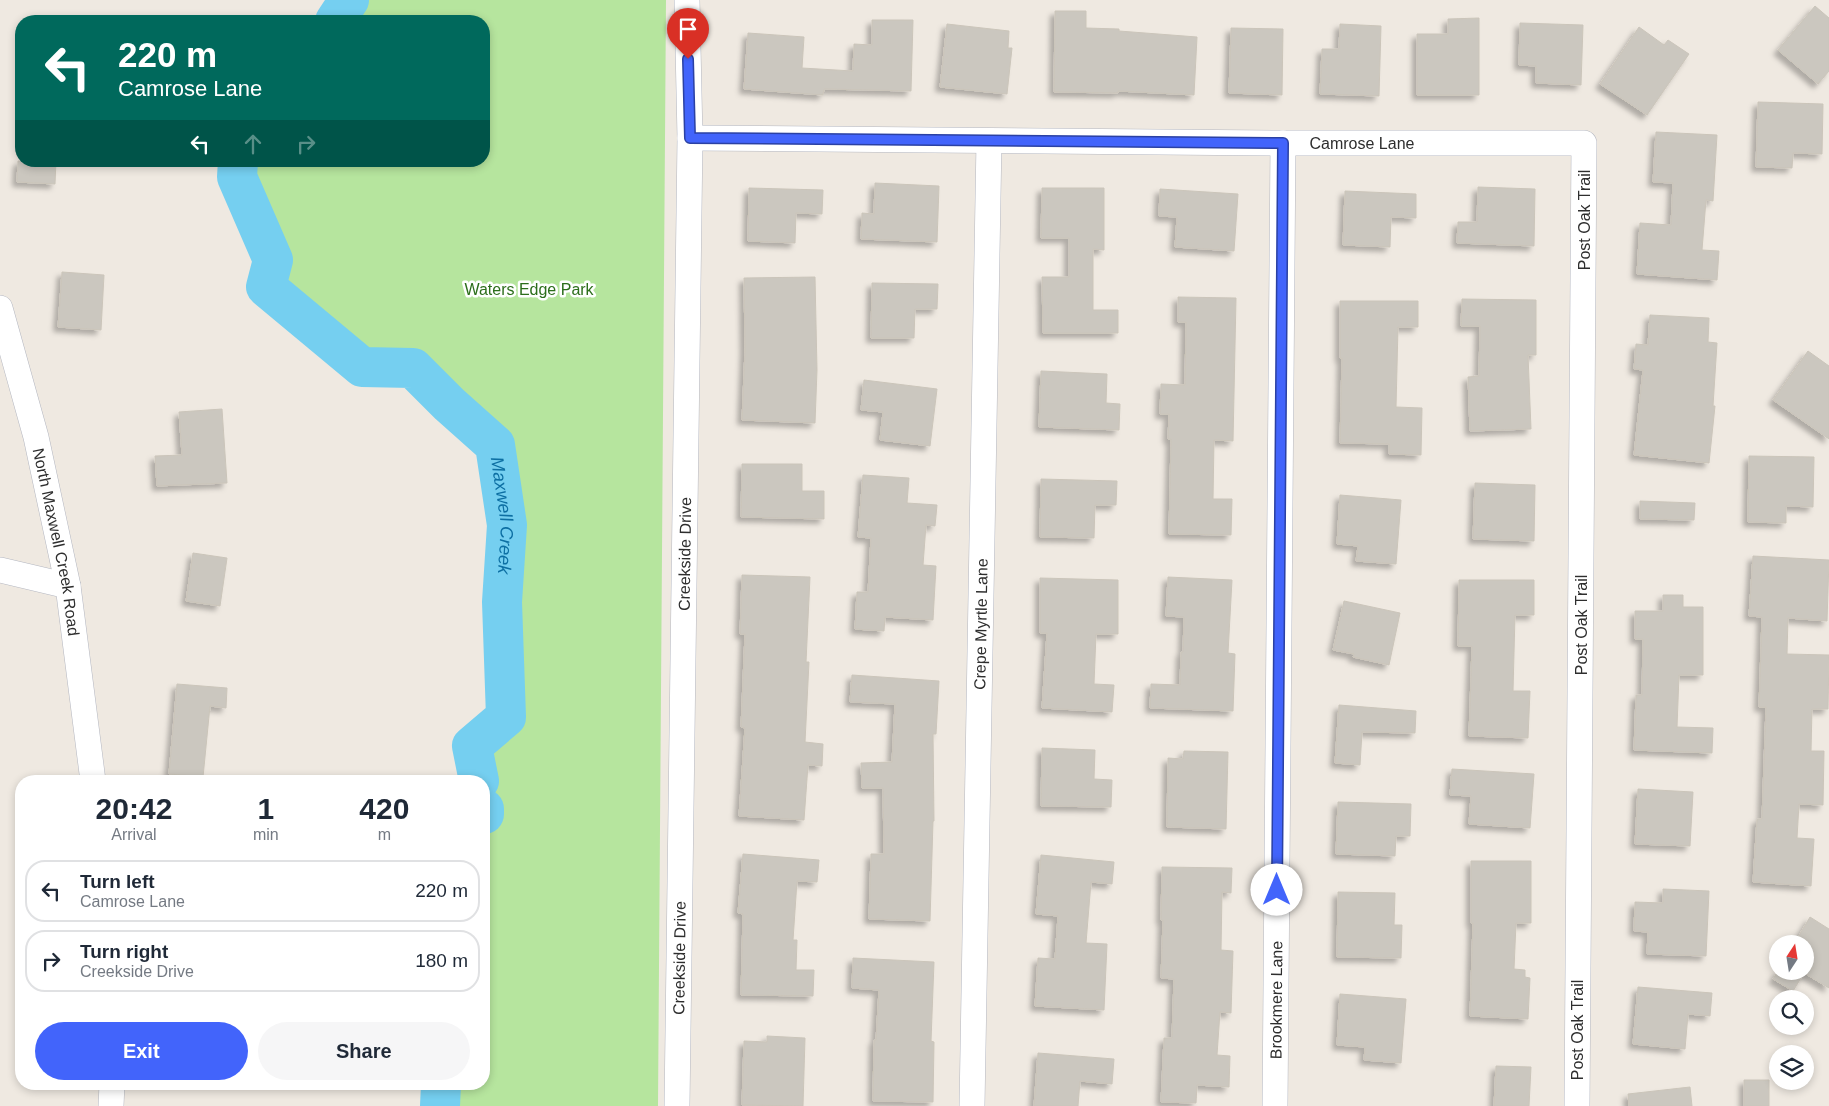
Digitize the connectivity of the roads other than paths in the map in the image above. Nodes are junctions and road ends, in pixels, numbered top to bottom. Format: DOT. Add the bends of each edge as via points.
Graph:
graph roads {
  1 [pos="687,0"];
  2 [pos="690,138"];
  3 [pos="989,141"];
  4 [pos="1283,143"];
  5 [pos="1584,143"];
  6 [pos="0,308"];
  7 [pos="0,570"];
  8 [pos="68,586"];
  9 [pos="92,775"];
  10 [pos="112,1090"];
  11 [pos="111,1106"];
  12 [pos="677,1106"];
  13 [pos="972,1106"];
  14 [pos="1275,1106"];
  15 [pos="1577,1106"];
  1 -- 2 [label="street, Creekside Drive"];
  2 -- 3 [label="street, Camrose Lane"];
  2 -- 12 [label="street, Creekside Drive"];
  3 -- 4 [label="street, Camrose Lane"];
  3 -- 13 [label="street, Crepe Myrtle Lane"];
  4 -- 5 [label="street, Camrose Lane"];
  4 -- 14 [label="street, Brookmere Lane"];
  5 -- 15 [label="street, Post Oak Trail"];
  6 -- 8 [label="street, North Maxwell Creek Road" via="36,437"];
  7 -- 8 [label="street"];
  8 -- 9 [label="street, North Maxwell Creek Road"];
  10 -- 11 [label="street"];
}
